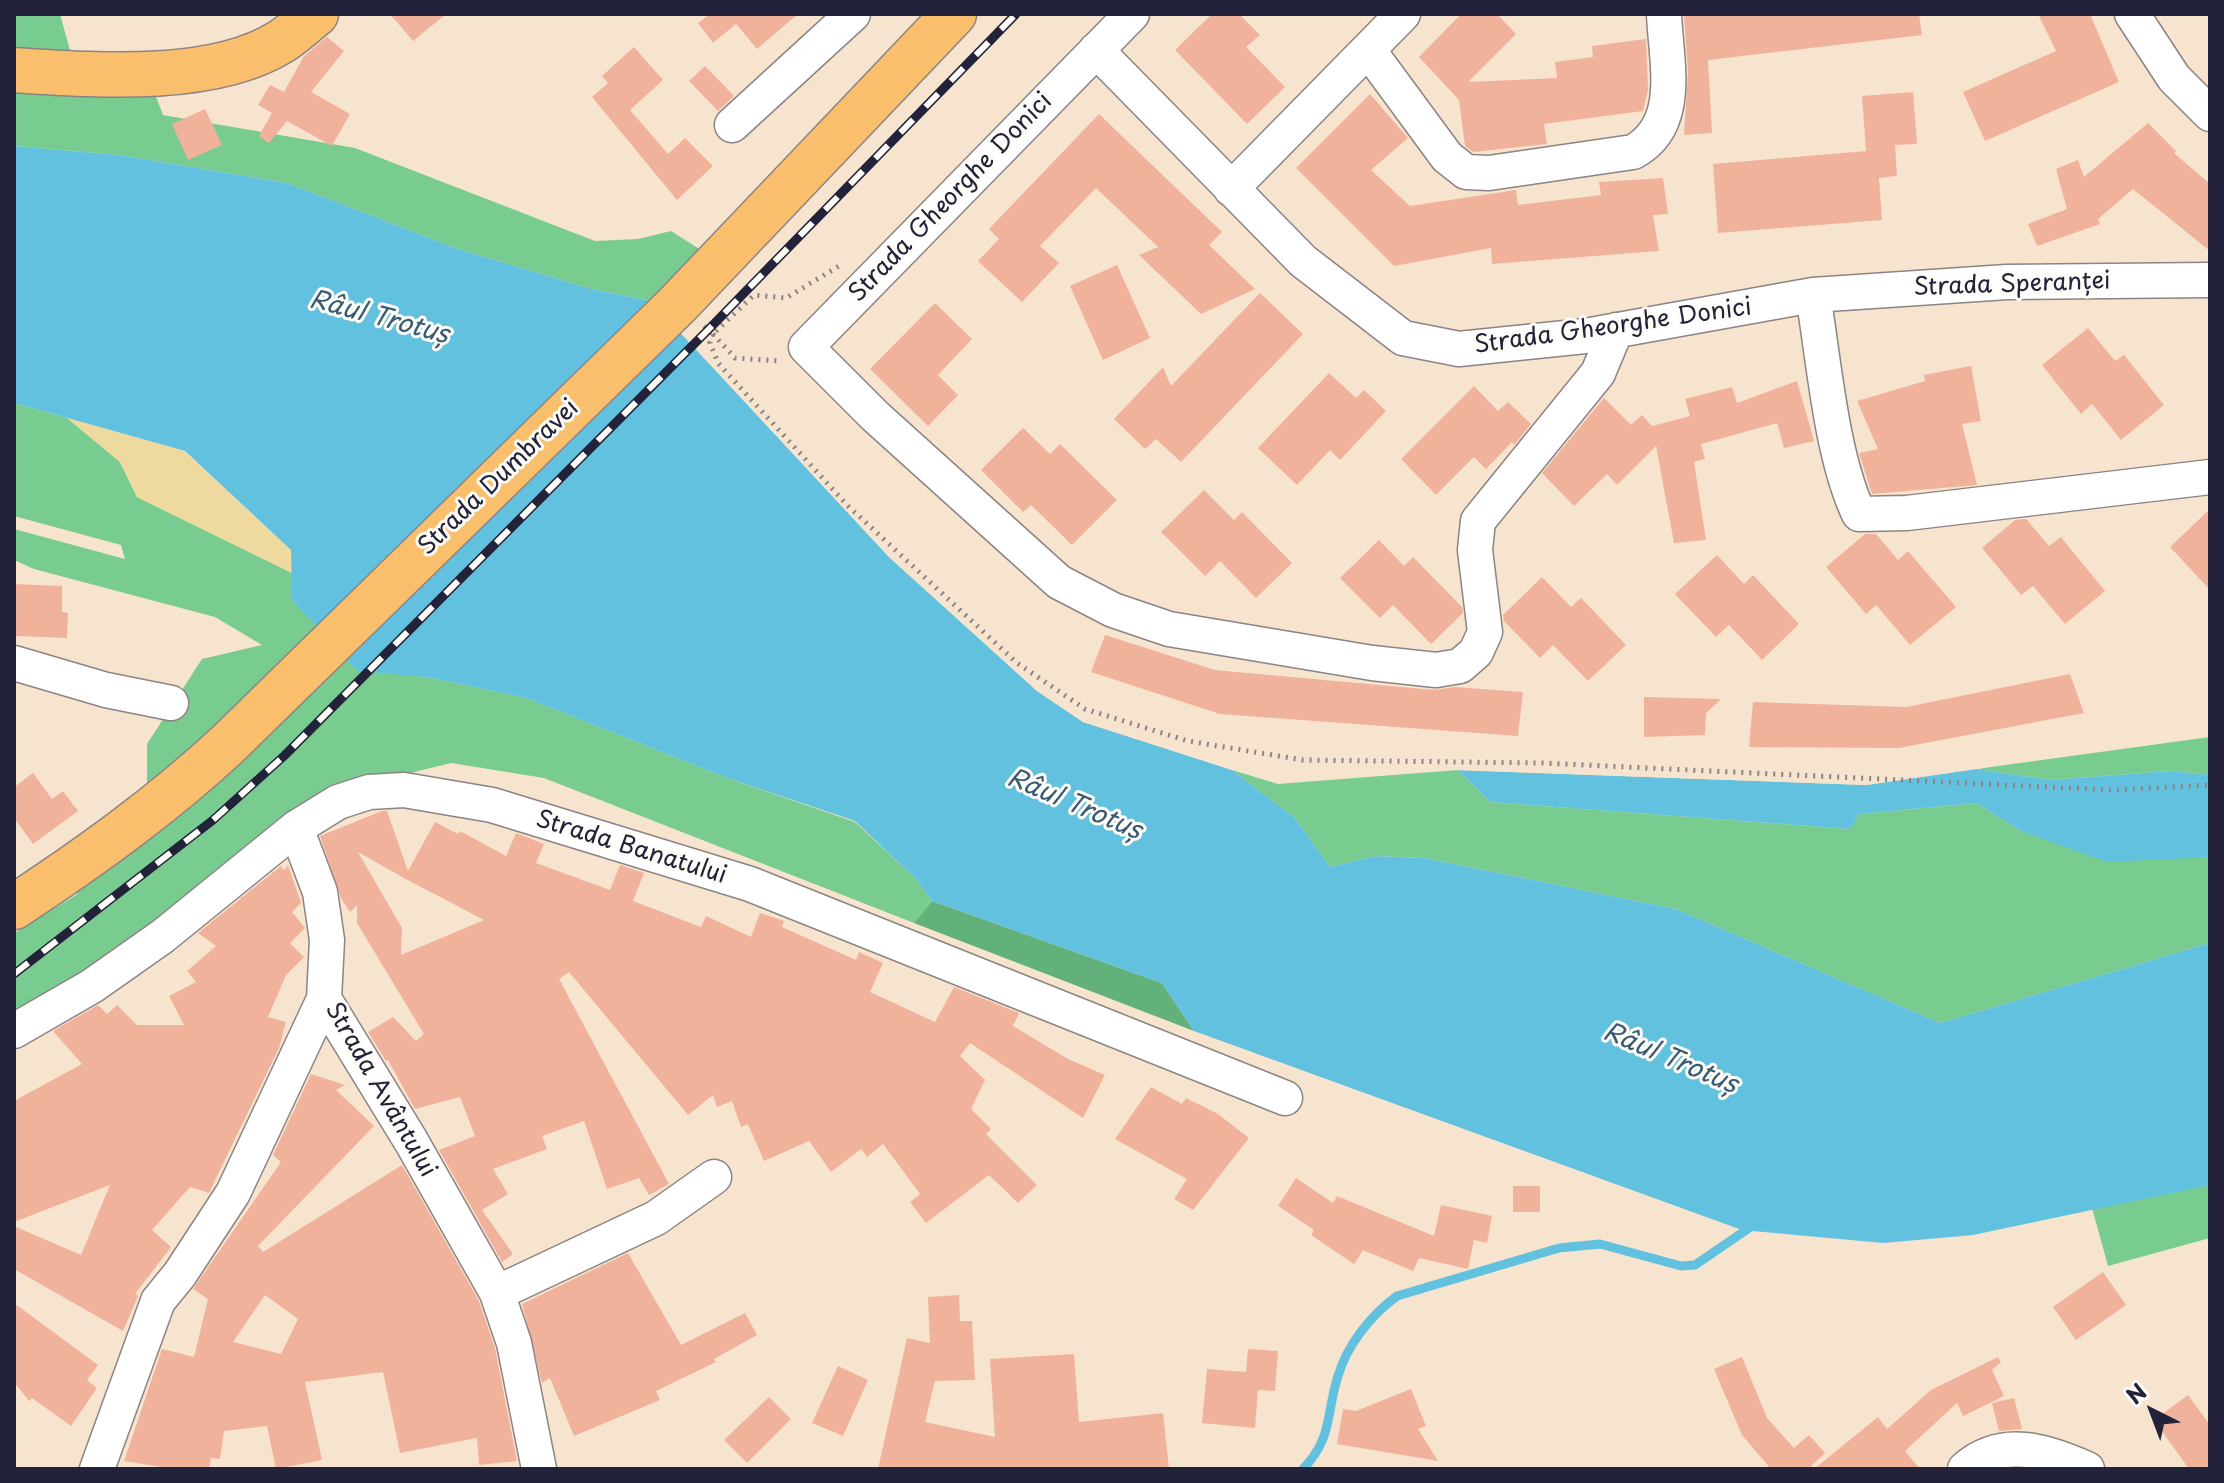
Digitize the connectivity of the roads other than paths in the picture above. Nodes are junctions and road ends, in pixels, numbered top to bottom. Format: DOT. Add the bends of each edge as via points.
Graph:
graph roads {
  1 [pos="316,14"];
  2 [pos="853,14"];
  3 [pos="954,14"];
  4 [pos="1132,14"];
  5 [pos="1403,14"];
  6 [pos="1664,14"];
  7 [pos="2132,14"];
  8 [pos="1096,50"];
  9 [pos="1369,51"];
  10 [pos="14,70"];
  11 [pos="2210,114"];
  12 [pos="732,125"];
  13 [pos="1231,189"];
  14 [pos="2210,280"];
  15 [pos="1813,295"];
  16 [pos="1616,330"];
  17 [pos="2210,477"];
  18 [pos="14,663"];
  19 [pos="171,703"];
  20 [pos="296,828"];
  21 [pos="14,907"];
  22 [pos="324,999"];
  23 [pos="14,1031"];
  24 [pos="1285,1098"];
  25 [pos="714,1177"];
  26 [pos="497,1293"];
  27 [pos="97,1469"];
  28 [pos="539,1469"];
  29 [pos="1965,1469"];
  30 [pos="2087,1469"];
  1 -- 10 [label="main road" via="281,42 218,67 161,73"];
  2 -- 12 [label="street"];
  3 -- 21 [label="main road, Strada Dumbravei" via="677,305 171,797"];
  4 -- 8 [label="street, Strada Gheorghe Donici"];
  5 -- 9 [label="street"];
  6 -- 9 [label="street" via="1668,112 1649,144 1633,152 1489,173 1466,172 1447,157"];
  7 -- 11 [label="street" via="2174,78"];
  8 -- 13 [label="street, Strada Gheorghe Donici"];
  8 -- 16 [label="street, Strada Gheorghe Donici" via="806,347 1059,582 1113,610 1169,629 1265,648 1436,670 1460,666 1476,652 1485,632 1475,550 1478,521 1598,373"];
  9 -- 13 [label="street"];
  13 -- 16 [label="street, Strada Gheorghe Donici" via="1303,261 1403,338 1459,349"];
  14 -- 15 [label="street, Strada Speranței" via="2007,282"];
  15 -- 16 [label="street, Strada Gheorghe Donici"];
  15 -- 17 [label="street" via="1830,401 1859,514 1907,513"];
  18 -- 19 [label="street"];
  20 -- 22 [label="street, Strada Avântului" via="322,904 327,940"];
  20 -- 23 [label="street, Strada Banatului" via="163,936"];
  20 -- 24 [label="street, Strada Banatului" via="338,802 369,792 404,790 492,805 750,884"];
  22 -- 26 [label="street, Strada Avântului"];
  22 -- 27 [label="street" via="233,1193 158,1301"];
  25 -- 26 [label="street" via="656,1218"];
  26 -- 28 [label="street, Strada Avântului" via="514,1343"];
  29 -- 30 [label="street" via="1997,1450 2018,1448 2046,1452"];
}
